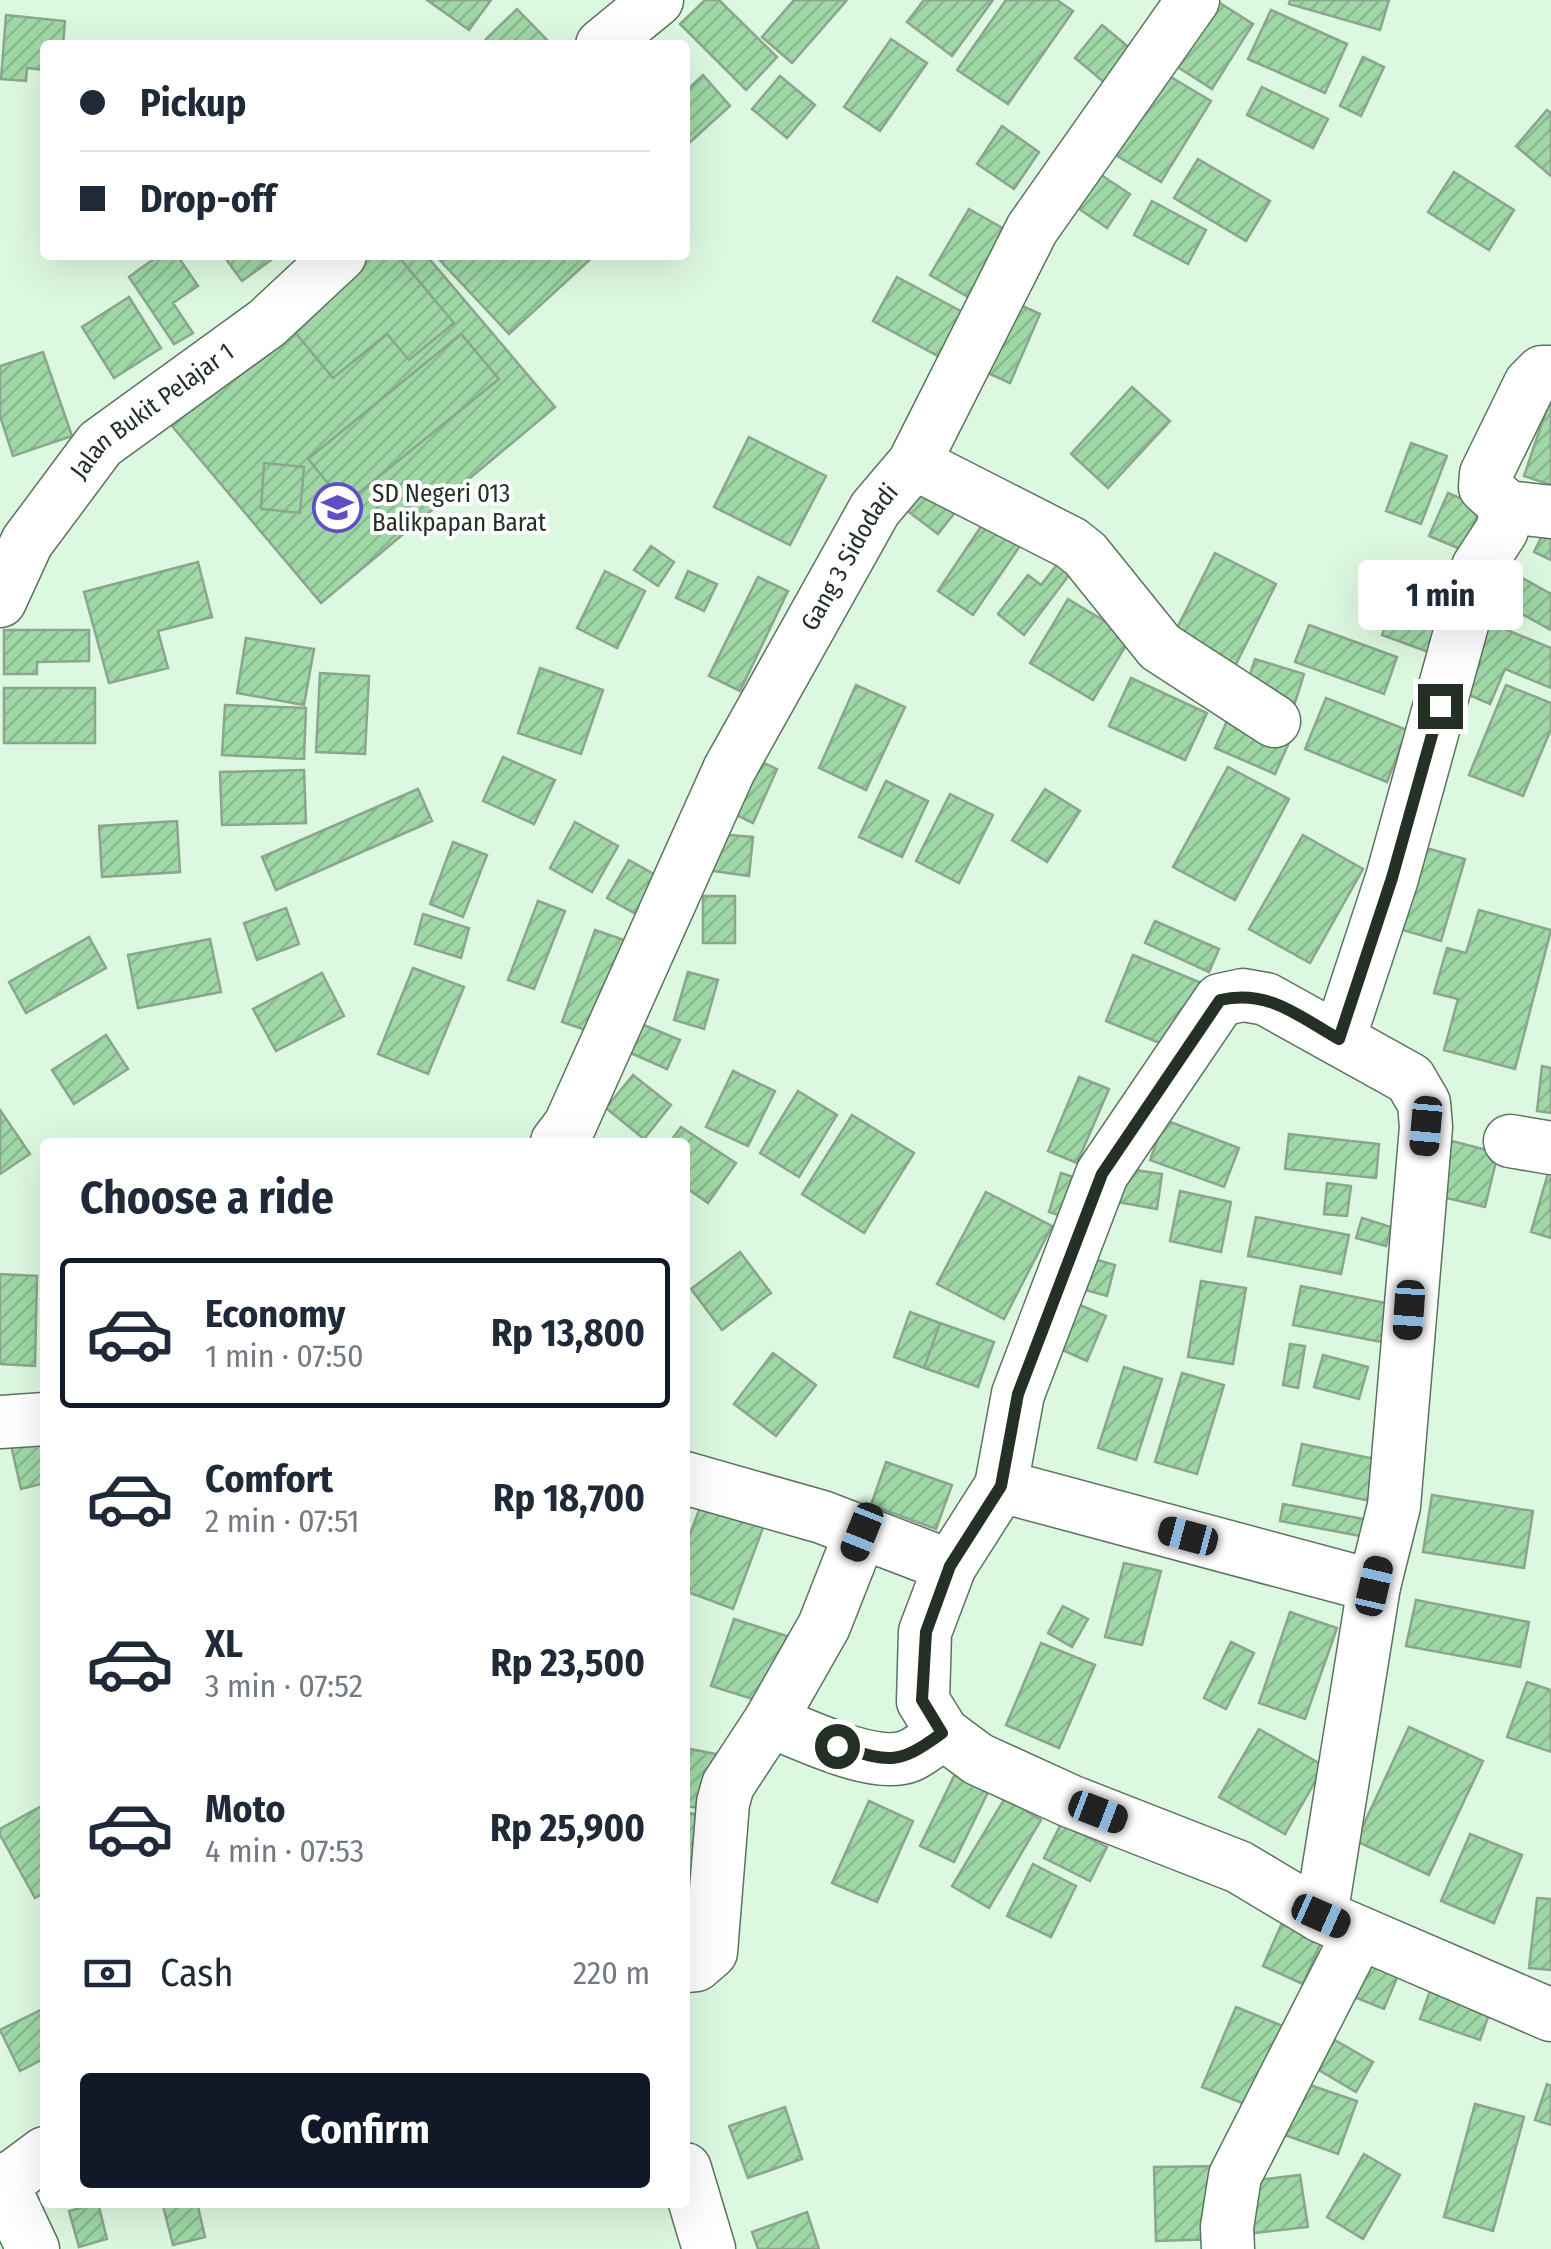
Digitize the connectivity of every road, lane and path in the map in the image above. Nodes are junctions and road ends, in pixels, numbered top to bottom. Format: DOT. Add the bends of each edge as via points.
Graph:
graph roads {
  1 [pos="656,0"];
  2 [pos="1193,0"];
  3 [pos="608,40"];
  4 [pos="335,260"];
  5 [pos="1551,372"];
  6 [pos="914,463"];
  7 [pos="1529,510"];
  8 [pos="0,600"];
  9 [pos="1274,721"];
  10 [pos="1339,1039"];
  11 [pos="561,1138"];
  12 [pos="40,1419"];
  13 [pos="0,1422"];
  14 [pos="690,1479"];
  15 [pos="1001,1486"];
  16 [pos="862,1532"];
  17 [pos="950,1566"];
  18 [pos="1374,1586"];
  19 [pos="770,1721"];
  20 [pos="942,1733"];
  21 [pos="1340,1925"];
  22 [pos="690,1966"];
  23 [pos="1551,2015"];
  24 [pos="40,2156"];
  25 [pos="2,2181"];
  26 [pos="690,2186"];
  27 [pos="34,2249"];
  28 [pos="708,2249"];
  29 [pos="1228,2249"];
  1 -- 3 [label="street"];
  2 -- 6 [label="street, Gang 3 Sidodadi" via="1032,230"];
  4 -- 8 [label="street, Jalan Bukit Pelajar 1" via="266,323 100,444 28,542"];
  5 -- 7 [label="street" via="1530,384 1486,474 1486,487"];
  6 -- 9 [label="street" via="1070,543 1160,646"];
  6 -- 11 [label="street, Gang 3 Sidodadi" via="875,509 729,770"];
  7 -- 10 [label="street" via="1502,530 1478,568 1392,878"];
  10 -- 15 [label="street" via="1266,998 1220,1000 1102,1174 1018,1394"];
  10 -- 18 [label="street" via="1410,1079 1424,1102 1426,1126 1394,1506"];
  12 -- 13 [label="street"];
  14 -- 16 [label="street"];
  15 -- 17 [label="street"];
  15 -- 18 [label="street"];
  16 -- 17 [label="street"];
  16 -- 19 [label="street" via="824,1626"];
  17 -- 20 [label="street" via="926,1632 922,1700"];
  18 -- 21 [label="street"];
  19 -- 20 [label="street" via="897,1759"];
  19 -- 22 [label="street" via="728,1785 711,1952"];
  20 -- 21 [label="street" via="978,1759 1238,1868"];
  21 -- 23 [label="street"];
  21 -- 29 [label="street" via="1235,2176"];
  24 -- 25 [label="street"];
  25 -- 27 [label="street"];
  26 -- 28 [label="street"];
}
